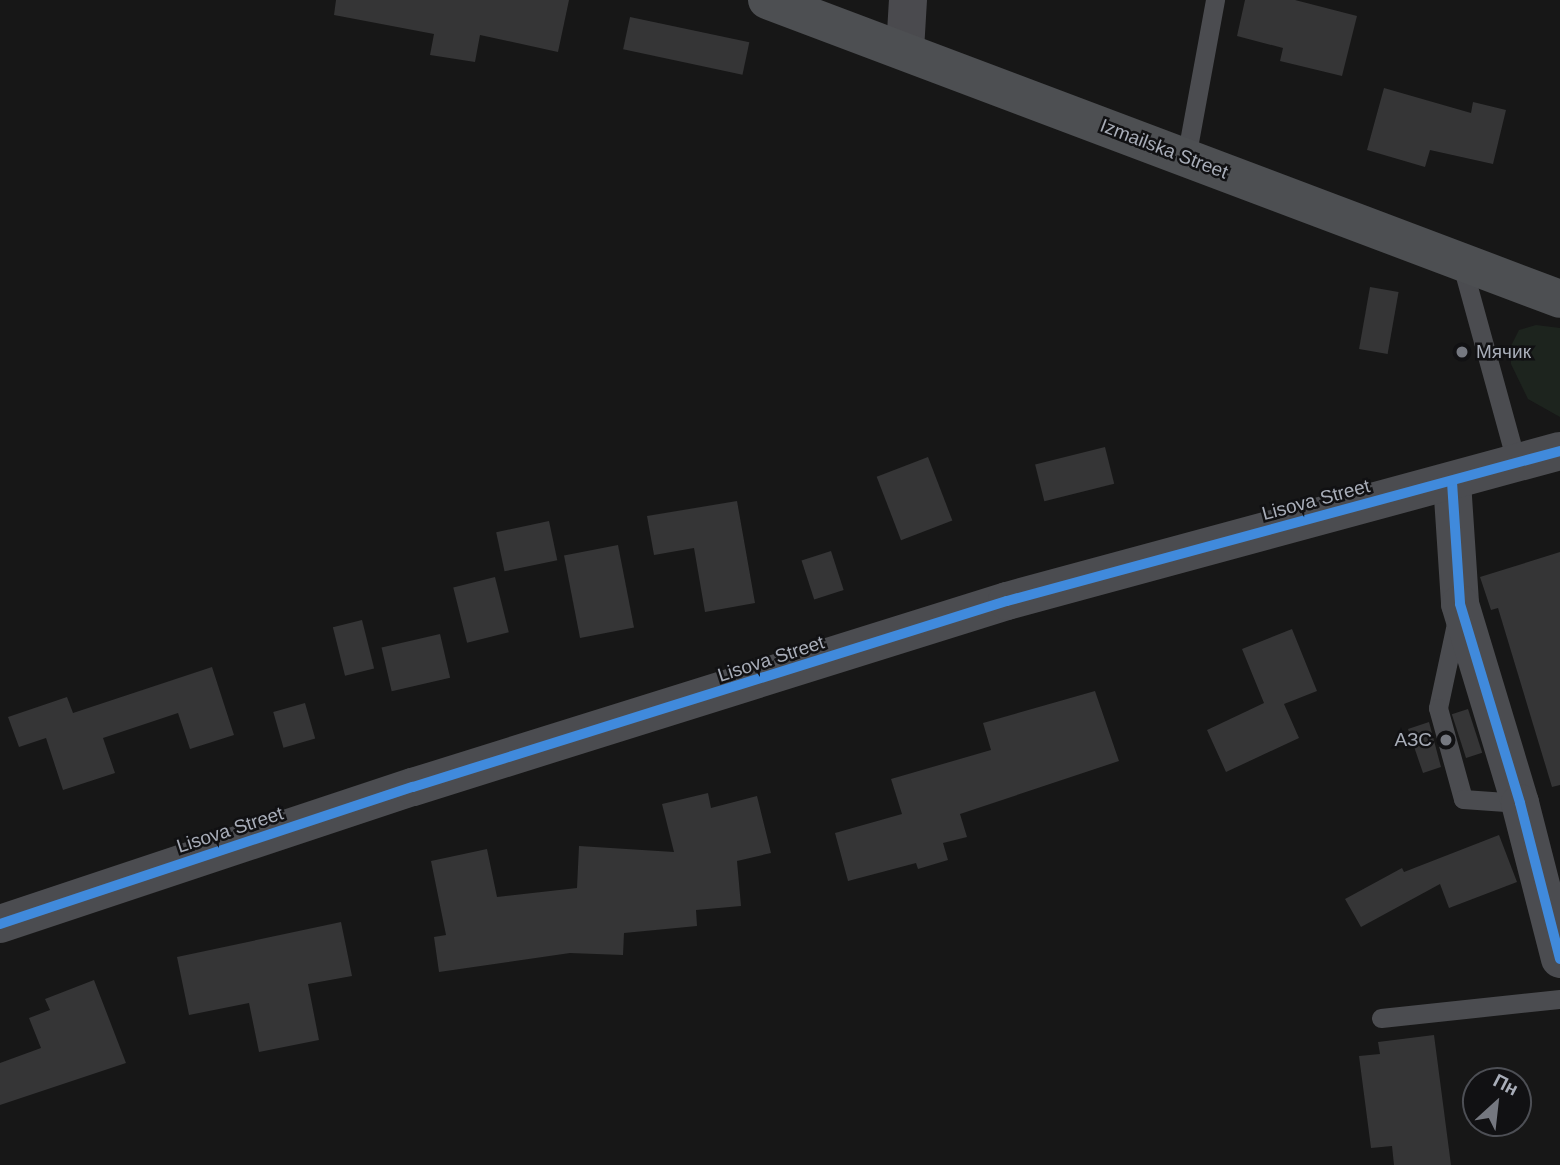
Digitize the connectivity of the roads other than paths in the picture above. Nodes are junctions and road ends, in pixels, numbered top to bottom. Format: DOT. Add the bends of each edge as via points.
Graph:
graph roads {
  1 [pos="767,0"];
  2 [pos="908,0"];
  3 [pos="1215,0"];
  4 [pos="905,50"];
  5 [pos="1186,158"];
  6 [pos="1462,265"];
  7 [pos="1560,299"];
  8 [pos="1560,451"];
  9 [pos="1517,464"];
  10 [pos="1451,482"];
  11 [pos="1460,604"];
  12 [pos="1520,803"];
  13 [pos="0,924"];
  14 [pos="1560,959"];
  15 [pos="1560,999"];
  16 [pos="1381,1018"];
  1 -- 4 [label="main road, Izmailska Street"];
  2 -- 4 [label="main road"];
  3 -- 5 [label="lane"];
  4 -- 5 [label="main road, Izmailska Street"];
  5 -- 6 [label="main road, Izmailska Street"];
  6 -- 7 [label="main road, Izmailska Street"];
  6 -- 9 [label="lane"];
  8 -- 9 [label="street, Lisova Street"];
  9 -- 10 [label="street, Lisova Street"];
  10 -- 11 [label="street"];
  10 -- 13 [label="street, Lisova Street" via="1007,601 413,787"];
  11 -- 12 [label="street"];
  11 -- 12 [label="lane" via="1438,708 1463,799"];
  12 -- 14 [label="street"];
  15 -- 16 [label="lane"];
}
